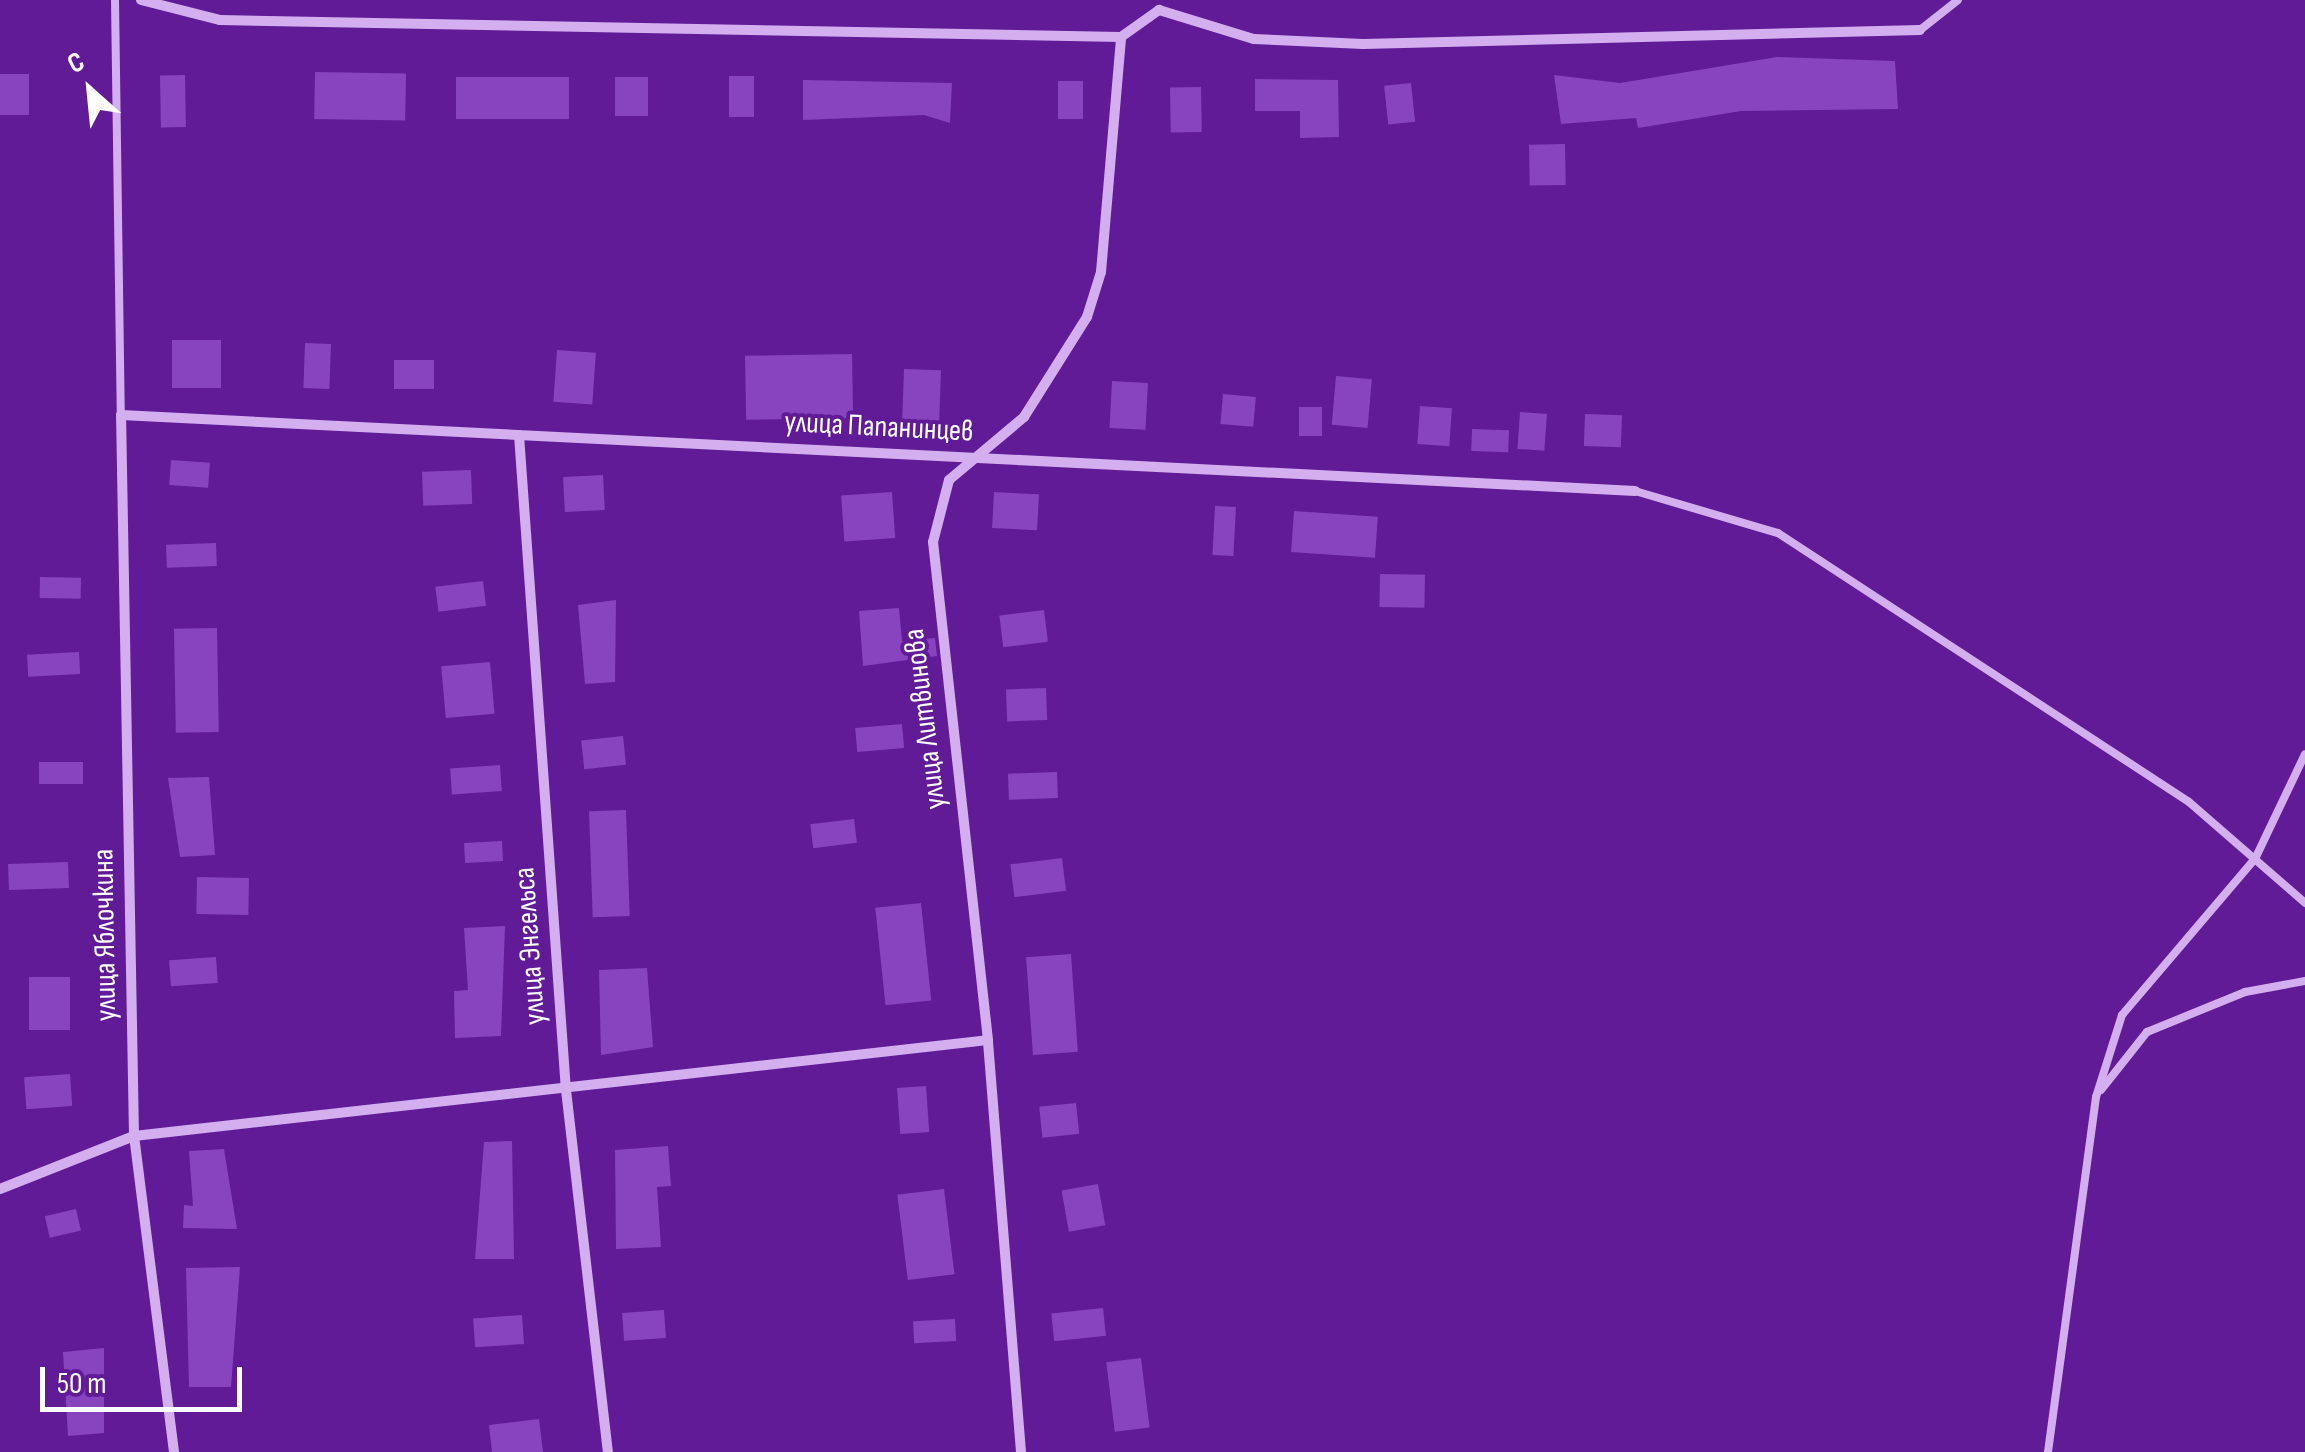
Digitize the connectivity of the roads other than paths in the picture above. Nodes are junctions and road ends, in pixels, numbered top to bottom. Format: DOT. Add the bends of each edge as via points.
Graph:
graph roads {
  1 [pos="115,0"];
  2 [pos="141,0"];
  3 [pos="1958,0"];
  4 [pos="1160,5"];
  5 [pos="1920,30"];
  6 [pos="1121,37"];
  7 [pos="121,415"];
  8 [pos="519,435"];
  9 [pos="971,457"];
  10 [pos="1636,491"];
  11 [pos="2305,754"];
  12 [pos="2255,859"];
  13 [pos="2305,902"];
  14 [pos="2305,981"];
  15 [pos="988,1040"];
  16 [pos="566,1090"];
  17 [pos="2096,1097"];
  18 [pos="134,1136"];
  19 [pos="0,1189"];
  20 [pos="174,1452"];
  21 [pos="608,1452"];
  22 [pos="1021,1452"];
  23 [pos="2048,1452"];
  1 -- 7 [label="lane"];
  2 -- 6 [label="street" via="220,20"];
  3 -- 5 [label="lane"];
  4 -- 5 [label="street" via="1254,39 1364,44"];
  4 -- 6 [label="street"];
  6 -- 9 [label="street, улица Литвинова" via="1100,272 1087,317 1024,418"];
  7 -- 8 [label="street, улица Папанинцев"];
  7 -- 18 [label="street, улица Яблочкина"];
  8 -- 9 [label="street, улица Папанинцев"];
  8 -- 16 [label="street, улица Энгельса"];
  9 -- 10 [label="street, улица Папанинцев"];
  9 -- 15 [label="street, улица Литвинова" via="943,496 933,578"];
  10 -- 12 [label="lane" via="1778,533 2189,802"];
  11 -- 12 [label="lane"];
  12 -- 13 [label="lane"];
  12 -- 17 [label="lane" via="2122,1015"];
  14 -- 17 [label="lane" via="2245,992 2147,1032"];
  15 -- 16 [label="street"];
  15 -- 22 [label="street, улица Литвинова"];
  16 -- 18 [label="street"];
  16 -- 21 [label="street, улица Энгельса"];
  17 -- 23 [label="lane"];
  18 -- 19 [label="street"];
  18 -- 20 [label="street, улица Яблочкина"];
}
